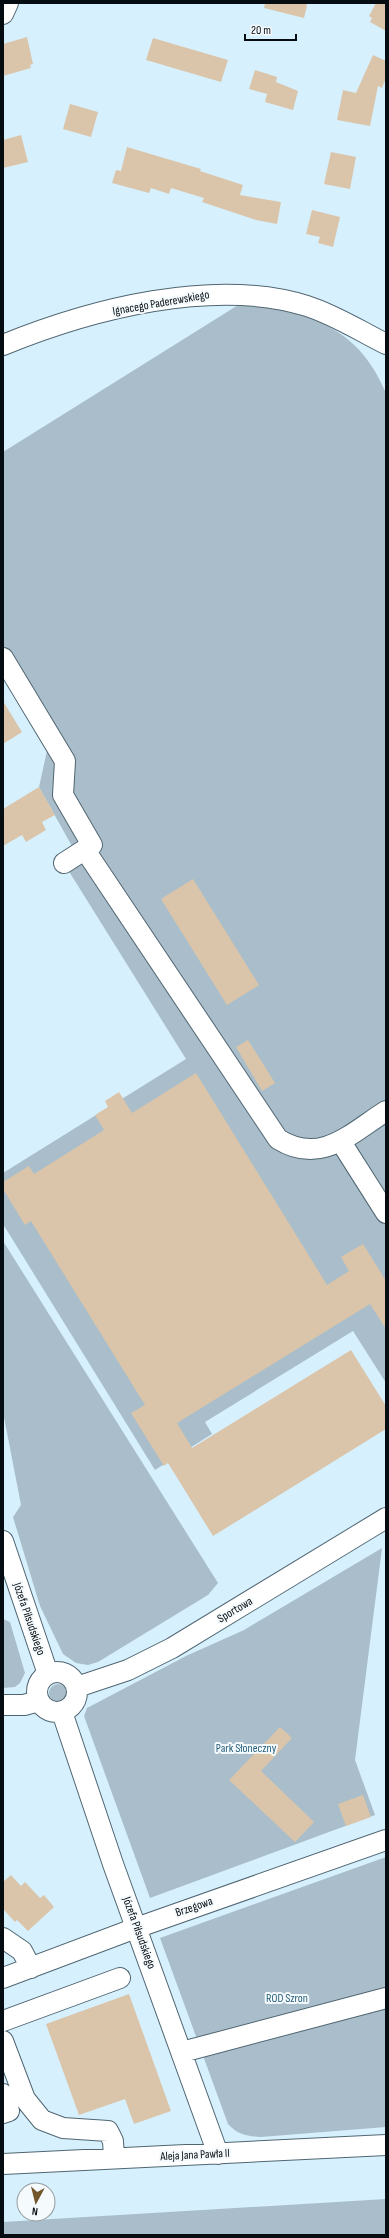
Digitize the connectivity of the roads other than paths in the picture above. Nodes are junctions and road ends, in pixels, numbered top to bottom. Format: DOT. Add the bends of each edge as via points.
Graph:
graph roads {
  1 [pos="8,3"];
  2 [pos="3,14"];
  3 [pos="386,344"];
  4 [pos="3,345"];
  5 [pos="3,658"];
  6 [pos="85,850"];
  7 [pos="64,863"];
  8 [pos="386,1111"];
  9 [pos="341,1142"];
  10 [pos="386,1213"];
  11 [pos="386,1518"];
  12 [pos="3,1541"];
  13 [pos="48,1674"];
  14 [pos="77,1687"];
  15 [pos="39,1701"];
  16 [pos="3,1705"];
  17 [pos="62,1712"];
  18 [pos="386,1840"];
  19 [pos="136,1928"];
  20 [pos="3,1938"];
  21 [pos="31,1968"];
  22 [pos="3,1978"];
  23 [pos="120,1978"];
  24 [pos="386,1998"];
  25 [pos="3,2021"];
  26 [pos="3,2041"];
  27 [pos="182,2052"];
  28 [pos="3,2094"];
  29 [pos="3,2113"];
  30 [pos="386,2145"];
  31 [pos="218,2154"];
  32 [pos="114,2158"];
  33 [pos="3,2164"];
  1 -- 2 [label="street"];
  3 -- 4 [label="street, Ignacego Paderewskiego" via="330,315 306,306 265,297 223,294 167,300 95,315"];
  5 -- 6 [label="street" via="65,761 63,795 92,845"];
  6 -- 7 [label="street"];
  6 -- 9 [label="street" via="278,1139 294,1147 313,1150"];
  8 -- 9 [label="street"];
  9 -- 10 [label="street"];
  11 -- 14 [label="street, Sportowa" via="172,1648 128,1670"];
  12 -- 13 [label="street, Józefa Piłsudskiego"];
  13 -- 14 [label="street" via="66,1674"];
  13 -- 15 [label="street" via="39,1683"];
  14 -- 17 [label="street" via="73,1705"];
  15 -- 16 [label="street" via="24,1705"];
  15 -- 17 [label="street" via="49,1710"];
  17 -- 19 [label="street, Józefa Piłsudskiego"];
  18 -- 19 [label="street, Brzegowa"];
  19 -- 21 [label="street, Brzegowa"];
  19 -- 27 [label="street, Józefa Piłsudskiego"];
  20 -- 21 [label="street" via="22,1952"];
  21 -- 22 [label="street, Brzegowa"];
  23 -- 25 [label="street"];
  24 -- 27 [label="street"];
  26 -- 32 [label="street" via="25,2099 42,2120 63,2128 108,2131 113,2141"];
  27 -- 31 [label="street, Józefa Piłsudskiego"];
  28 -- 29 [label="street" via="9,2111"];
  30 -- 31 [label="street, Aleja Jana Pawła II"];
  31 -- 32 [label="street, Aleja Jana Pawła II"];
  32 -- 33 [label="street, Aleja Jana Pawła II"];
}
